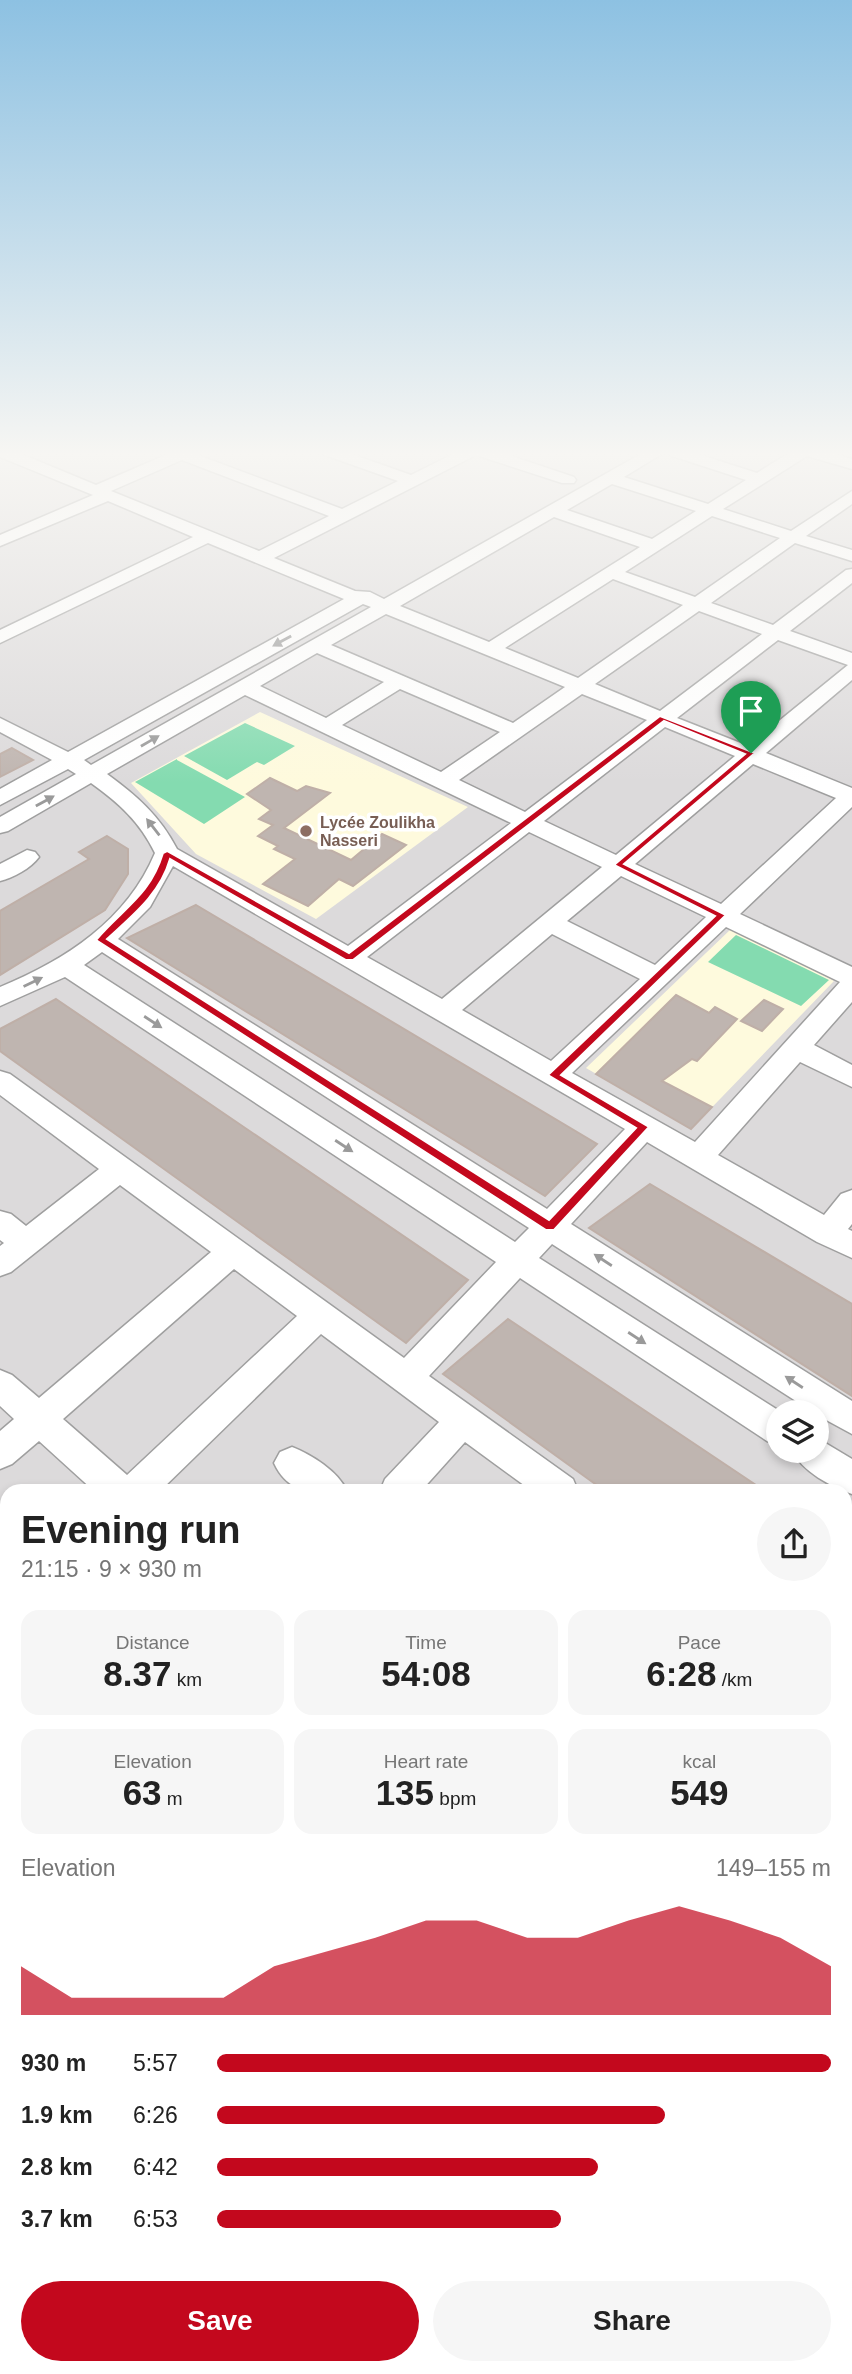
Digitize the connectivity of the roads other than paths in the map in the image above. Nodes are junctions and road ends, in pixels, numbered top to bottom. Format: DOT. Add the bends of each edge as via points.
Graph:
graph roads {
  1 [pos="156,562"];
  2 [pos="269,562"];
  3 [pos="464,562"];
  4 [pos="629,562"];
  5 [pos="758,562"];
  6 [pos="612,573"];
  7 [pos="852,575"];
  8 [pos="383,584"];
  9 [pos="360,598"];
  10 [pos="698,604"];
  11 [pos="385,607"];
  12 [pos="776,632"];
  13 [pos="0,638"];
  14 [pos="317,646"];
  15 [pos="491,649"];
  16 [pos="852,660"];
  17 [pos="852,670"];
  18 [pos="398,681"];
  19 [pos="581,685"];
  20 [pos="245,687"];
  21 [pos="663,718"];
  22 [pos="0,724"];
  23 [pos="327,726"];
  24 [pos="515,731"];
  25 [pos="751,753"];
  26 [pos="67,761"];
  27 [pos="91,775"];
  28 [pos="442,782"];
  29 [pos="852,795"];
  30 [pos="0,798"];
  31 [pos="528,822"];
  32 [pos="0,826"];
  33 [pos="167,853"];
  34 [pos="27,857"];
  35 [pos="618,865"];
  36 [pos="0,874"];
  37 [pos="722,915"];
  38 [pos="551,923"];
  39 [pos="101,940"];
  40 [pos="350,957"];
  41 [pos="65,965"];
  42 [pos="657,976"];
  43 [pos="852,977"];
  44 [pos="852,985"];
  45 [pos="0,997"];
  46 [pos="443,1012"];
  47 [pos="796,1048"];
  48 [pos="554,1075"];
  49 [pos="852,1077"];
  50 [pos="2,1086"];
  51 [pos="644,1127"];
  52 [pos="698,1158"];
  53 [pos="120,1169"];
  54 [pos="852,1202"];
  55 [pos="0,1223"];
  56 [pos="550,1226"];
  57 [pos="840,1239"];
  58 [pos="26,1243"];
  59 [pos="232,1252"];
  60 [pos="518,1260"];
  61 [pos="0,1264"];
  62 [pos="319,1316"];
  63 [pos="405,1379"];
  64 [pos="0,1385"];
  65 [pos="38,1419"];
  66 [pos="852,1419"];
  67 [pos="463,1420"];
  68 [pos="766,1422"];
  69 [pos="0,1453"];
  70 [pos="829,1463"];
  71 [pos="292,1464"];
  72 [pos="852,1478"];
  73 [pos="111,1484"];
  74 [pos="142,1484"];
  75 [pos="319,1484"];
  76 [pos="404,1484"];
  77 [pos="550,1484"];
  1 -- 13 [label="street"];
  2 -- 9 [label="street"];
  3 -- 11 [label="street"];
  4 -- 6 [label="street"];
  5 -- 10 [label="street"];
  6 -- 10 [label="street"];
  6 -- 15 [label="street"];
  7 -- 12 [label="street"];
  8 -- 9 [label="street"];
  9 -- 11 [label="street"];
  9 -- 26 [label="street, one-way"];
  10 -- 12 [label="street"];
  10 -- 19 [label="street"];
  11 -- 14 [label="street"];
  11 -- 15 [label="street"];
  12 -- 16 [label="street"];
  12 -- 21 [label="street"];
  14 -- 18 [label="street"];
  14 -- 20 [label="street"];
  15 -- 19 [label="street"];
  17 -- 25 [label="street"];
  18 -- 23 [label="street"];
  18 -- 24 [label="street"];
  19 -- 21 [label="street"];
  19 -- 24 [label="street"];
  20 -- 23 [label="street"];
  27 -- 20 [label="street, one-way"];
  21 -- 25 [label="street"];
  21 -- 31 [label="street"];
  22 -- 26 [label="street"];
  23 -- 28 [label="street"];
  24 -- 28 [label="street"];
  25 -- 29 [label="street"];
  25 -- 35 [label="street"];
  26 -- 27 [label="street"];
  26 -- 30 [label="street"];
  32 -- 27 [label="street, one-way"];
  33 -- 27 [label="street, one-way" via="146,818"];
  28 -- 31 [label="street"];
  29 -- 37 [label="street"];
  31 -- 35 [label="street"];
  31 -- 40 [label="street"];
  33 -- 39 [label="street" via="162,872 146,898"];
  33 -- 40 [label="street"];
  34 -- 36 [label="street"];
  35 -- 37 [label="street"];
  35 -- 38 [label="street"];
  37 -- 42 [label="street"];
  37 -- 43 [label="street"];
  38 -- 42 [label="street"];
  38 -- 46 [label="street"];
  39 -- 41 [label="street"];
  39 -- 56 [label="street"];
  40 -- 46 [label="street"];
  45 -- 41 [label="street, one-way"];
  41 -- 60 [label="street, one-way"];
  42 -- 48 [label="street"];
  44 -- 47 [label="street"];
  46 -- 48 [label="street"];
  47 -- 49 [label="street"];
  47 -- 52 [label="street"];
  48 -- 51 [label="street"];
  50 -- 53 [label="street"];
  51 -- 52 [label="street"];
  51 -- 56 [label="street"];
  52 -- 57 [label="street"];
  53 -- 58 [label="street"];
  53 -- 59 [label="street"];
  54 -- 57 [label="street"];
  55 -- 58 [label="street"];
  56 -- 60 [label="street"];
  66 -- 56 [label="street, one-way"];
  58 -- 61 [label="street"];
  59 -- 62 [label="street"];
  59 -- 65 [label="street"];
  60 -- 63 [label="street"];
  60 -- 68 [label="street, one-way"];
  62 -- 63 [label="street"];
  62 -- 74 [label="street"];
  63 -- 67 [label="street"];
  64 -- 65 [label="street"];
  65 -- 69 [label="street"];
  65 -- 73 [label="street"];
  67 -- 76 [label="street"];
  67 -- 77 [label="street"];
  70 -- 72 [label="street"];
  71 -- 75 [label="street"];
}
